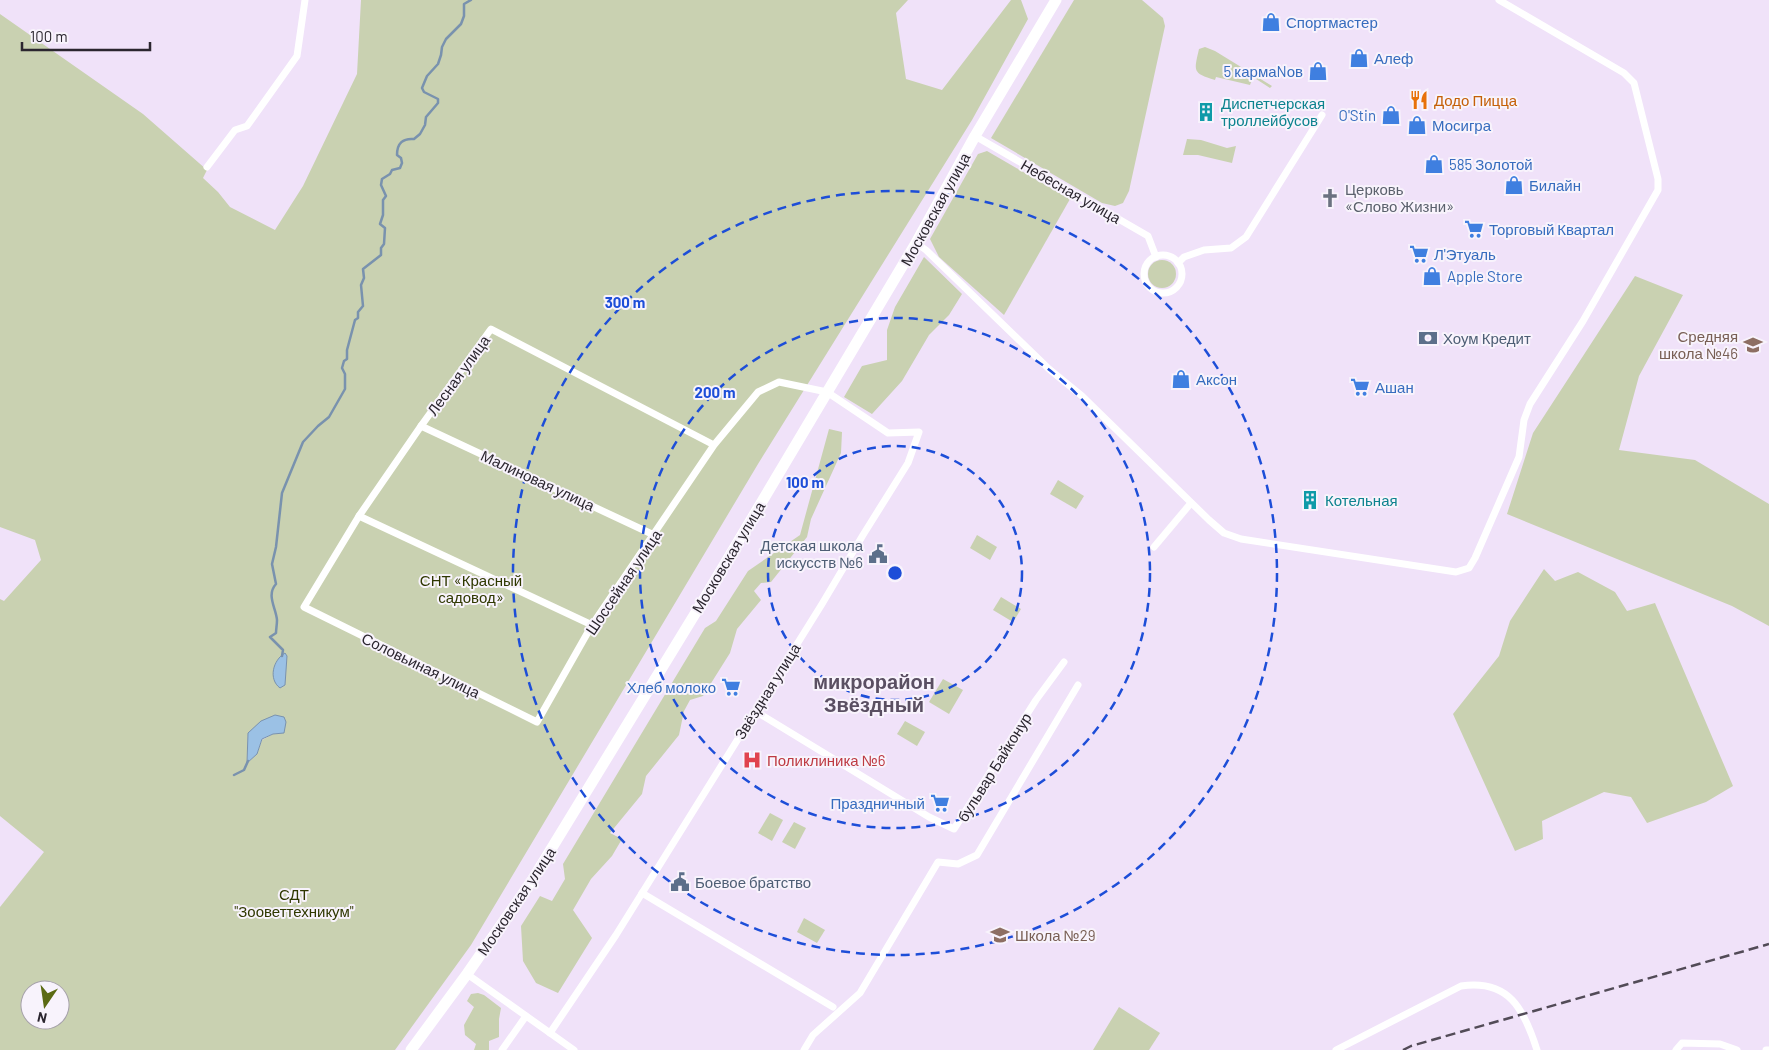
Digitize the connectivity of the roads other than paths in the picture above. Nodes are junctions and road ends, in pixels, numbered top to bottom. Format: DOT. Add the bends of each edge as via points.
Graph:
graph roads {
  1 [pos="305,0"];
  2 [pos="1056,0"];
  3 [pos="1499,0"];
  4 [pos="1322,115"];
  5 [pos="975,136"];
  6 [pos="207,167"];
  7 [pos="916,243"];
  8 [pos="1156,256"];
  9 [pos="1178,263"];
  10 [pos="827,392"];
  11 [pos="421,426"];
  12 [pos="714,445"];
  13 [pos="1191,503"];
  14 [pos="359,516"];
  15 [pos="654,535"];
  16 [pos="1154,547"];
  17 [pos="304,607"];
  18 [pos="592,626"];
  19 [pos="1064,662"];
  20 [pos="1078,685"];
  21 [pos="755,711"];
  22 [pos="537,722"];
  23 [pos="642,893"];
  24 [pos="467,974"];
  25 [pos="833,1006"];
  26 [pos="526,1016"];
  27 [pos="550,1033"];
  28 [pos="412,1050"];
  29 [pos="502,1050"];
  30 [pos="574,1050"];
  31 [pos="804,1050"];
  32 [pos="1336,1050"];
  33 [pos="1537,1050"];
  34 [pos="1676,1050"];
  35 [pos="1737,1050"];
  1 -- 6 [label="street" via="297,56 247,126 235,130"];
  2 -- 5 [label="main road, Московская улица"];
  3 -- 13 [label="street" via="1624,73 1634,83 1658,190 1584,320 1530,404 1518,457 1476,558 1468,568 1456,572 1241,539 1224,533"];
  4 -- 9 [label="street" via="1246,237 1231,248 1204,250"];
  5 -- 7 [label="main road, Московская улица"];
  5 -- 8 [label="street, Небесная улица" via="1148,236"];
  7 -- 10 [label="main road, Московская улица"];
  7 -- 13 [label="street" via="1049,369 1082,396"];
  8 -- 9 [label="street" via="1170,257"];
  8 -- 9 [label="street" via="1148,262 1144,276 1147,285 1155,291 1164,293 1177,286 1181,277"];
  10 -- 12 [label="street, Шоссейная улица" via="779,382 758,392"];
  10 -- 21 [label="street, Звёздная улица" via="888,432 919,432 908,463"];
  10 -- 24 [label="main road, Московская улица" via="529,884"];
  11 -- 12 [label="street, Лесная улица" via="491,329"];
  11 -- 14 [label="street, Лесная улица"];
  11 -- 15 [label="street, Малиновая улица"];
  12 -- 15 [label="street, Шоссейная улица"];
  13 -- 16 [label="street"];
  14 -- 17 [label="street, Лесная улица"];
  14 -- 18 [label="street"];
  15 -- 18 [label="street, Шоссейная улица"];
  17 -- 22 [label="street, Соловьиная улица"];
  18 -- 22 [label="street, Шоссейная улица"];
  19 -- 21 [label="street, бульвар Байконур" via="954,829 928,817"];
  20 -- 31 [label="street" via="977,855 958,864 938,862 860,993 813,1035"];
  21 -- 23 [label="street, Звёздная улица"];
  23 -- 25 [label="street"];
  23 -- 27 [label="street, Звёздная улица"];
  24 -- 26 [label="street"];
  24 -- 28 [label="main road, Московская улица"];
  26 -- 27 [label="street"];
  26 -- 29 [label="street"];
  27 -- 30 [label="street"];
  32 -- 33 [label="street" via="1461,986 1476,984 1504,992 1518,1006"];
  34 -- 35 [label="street" via="1682,1043 1720,1044"];
}
